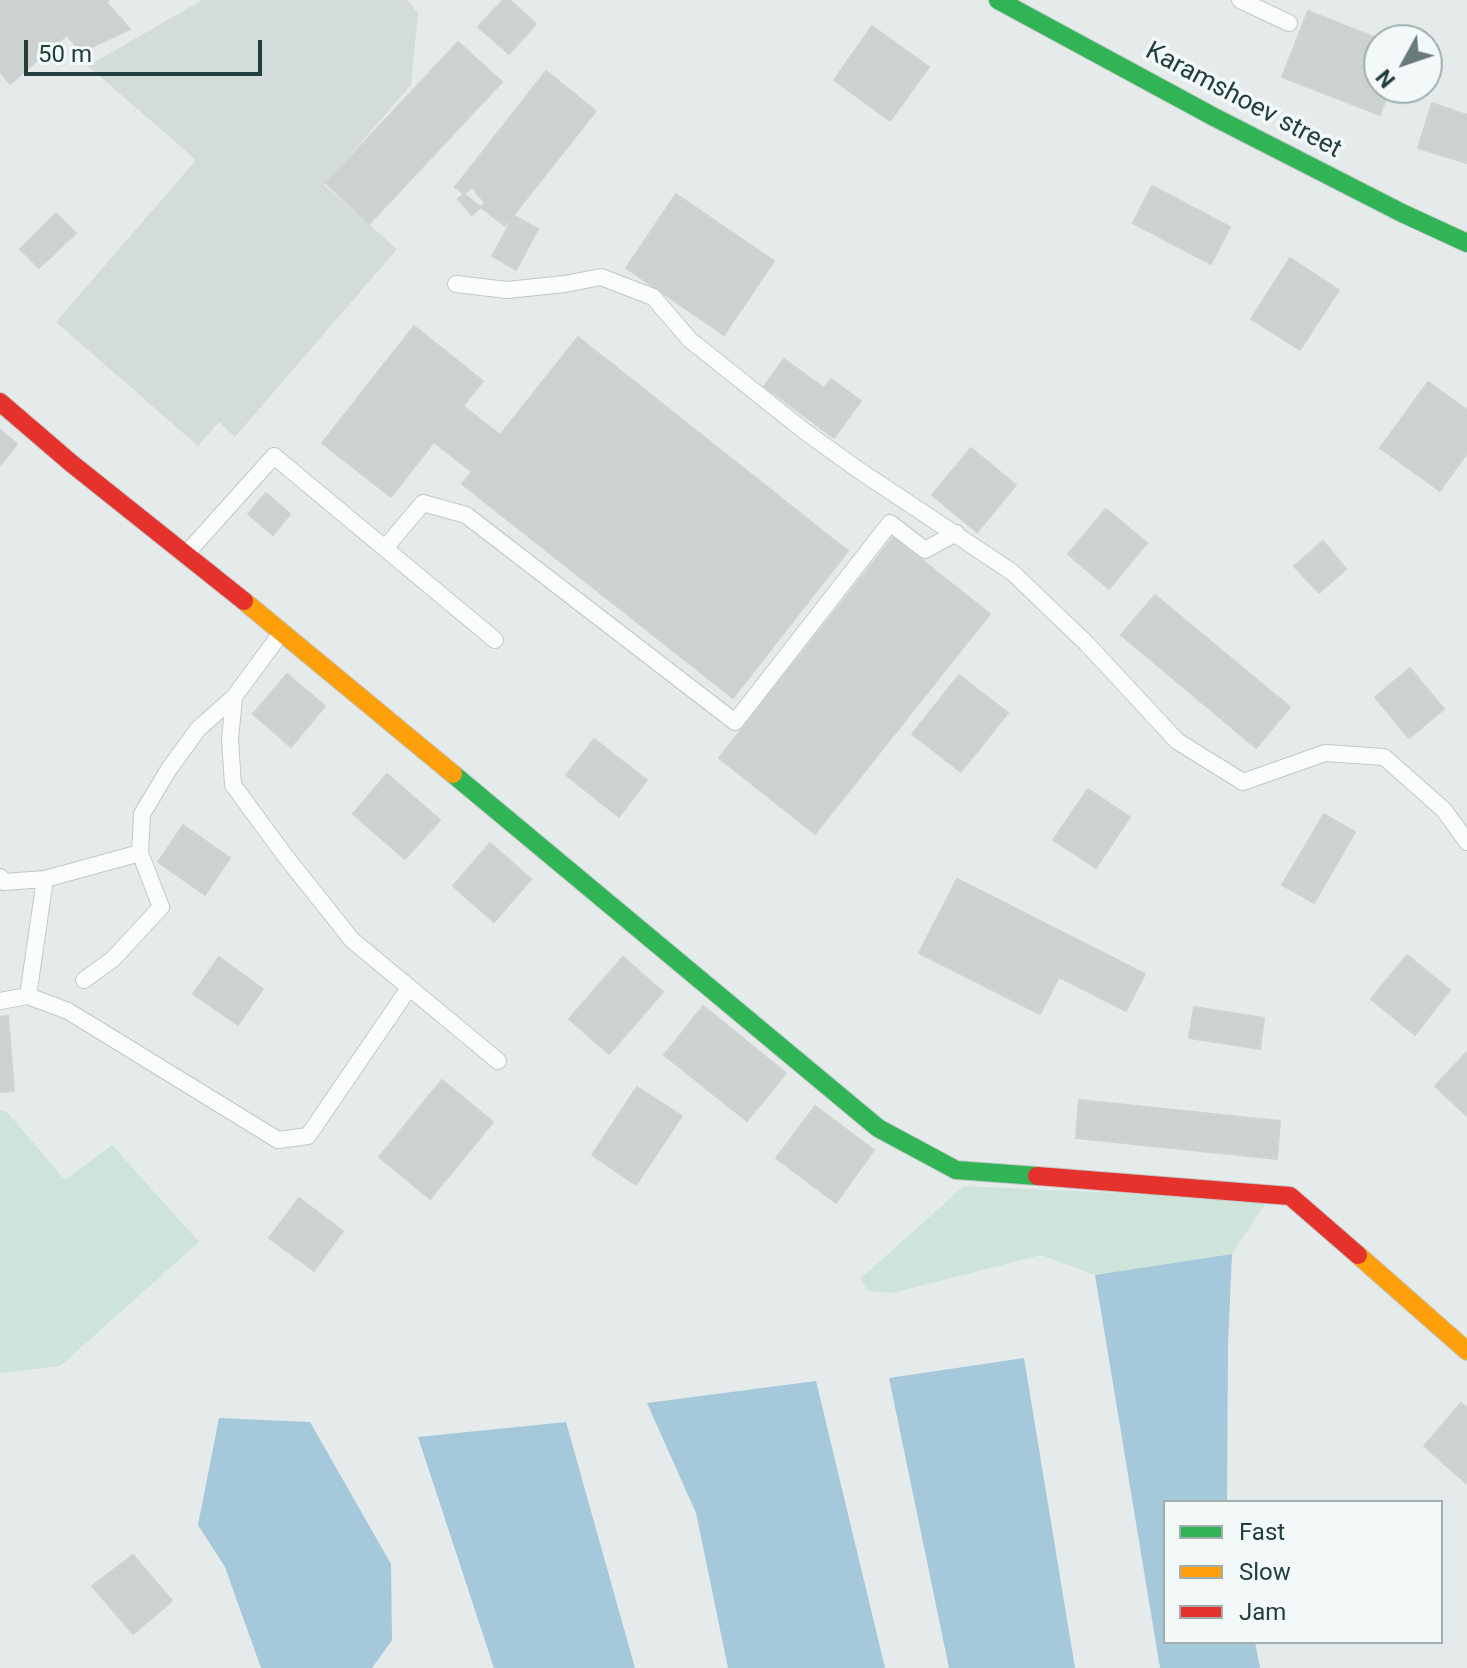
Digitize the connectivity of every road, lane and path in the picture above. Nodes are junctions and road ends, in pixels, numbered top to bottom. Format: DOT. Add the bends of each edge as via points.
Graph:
graph roads {
  1 [pos="998,0"];
  2 [pos="1240,0"];
  3 [pos="1289,23"];
  4 [pos="1467,243"];
  5 [pos="456,284"];
  6 [pos="0,402"];
  7 [pos="956,533"];
  8 [pos="385,548"];
  9 [pos="186,554"];
  10 [pos="282,631"];
  11 [pos="495,640"];
  12 [pos="234,697"];
  13 [pos="1467,842"];
  14 [pos="140,853"];
  15 [pos="45,879"];
  16 [pos="1,880"];
  17 [pos="84,980"];
  18 [pos="409,988"];
  19 [pos="28,996"];
  20 [pos="0,1001"];
  21 [pos="498,1061"];
  22 [pos="1467,1351"];
  1 -- 4 [label="street, Karamshoev street" via="1227,124"];
  2 -- 3 [label="lane"];
  5 -- 7 [label="lane" via="507,290 601,277 653,297 690,340 803,430"];
  6 -- 9 [label="street"];
  7 -- 8 [label="lane" via="925,550 890,523 735,722 466,515 423,503"];
  7 -- 13 [label="lane" via="1012,572 1177,741 1243,782 1325,753 1384,757 1444,810"];
  8 -- 9 [label="lane" via="274,456"];
  8 -- 11 [label="lane"];
  9 -- 10 [label="street"];
  10 -- 12 [label="lane"];
  10 -- 22 [label="street" via="878,1128 956,1170 1290,1196"];
  12 -- 14 [label="lane" via="198,729 169,769 142,814"];
  12 -- 18 [label="lane" via="233,785 352,940"];
  14 -- 15 [label="lane"];
  14 -- 17 [label="lane" via="161,907 113,959"];
  15 -- 16 [label="lane"];
  15 -- 19 [label="lane"];
  18 -- 19 [label="lane" via="308,1136 278,1140 68,1011"];
  18 -- 21 [label="lane"];
  19 -- 20 [label="lane"];
}
